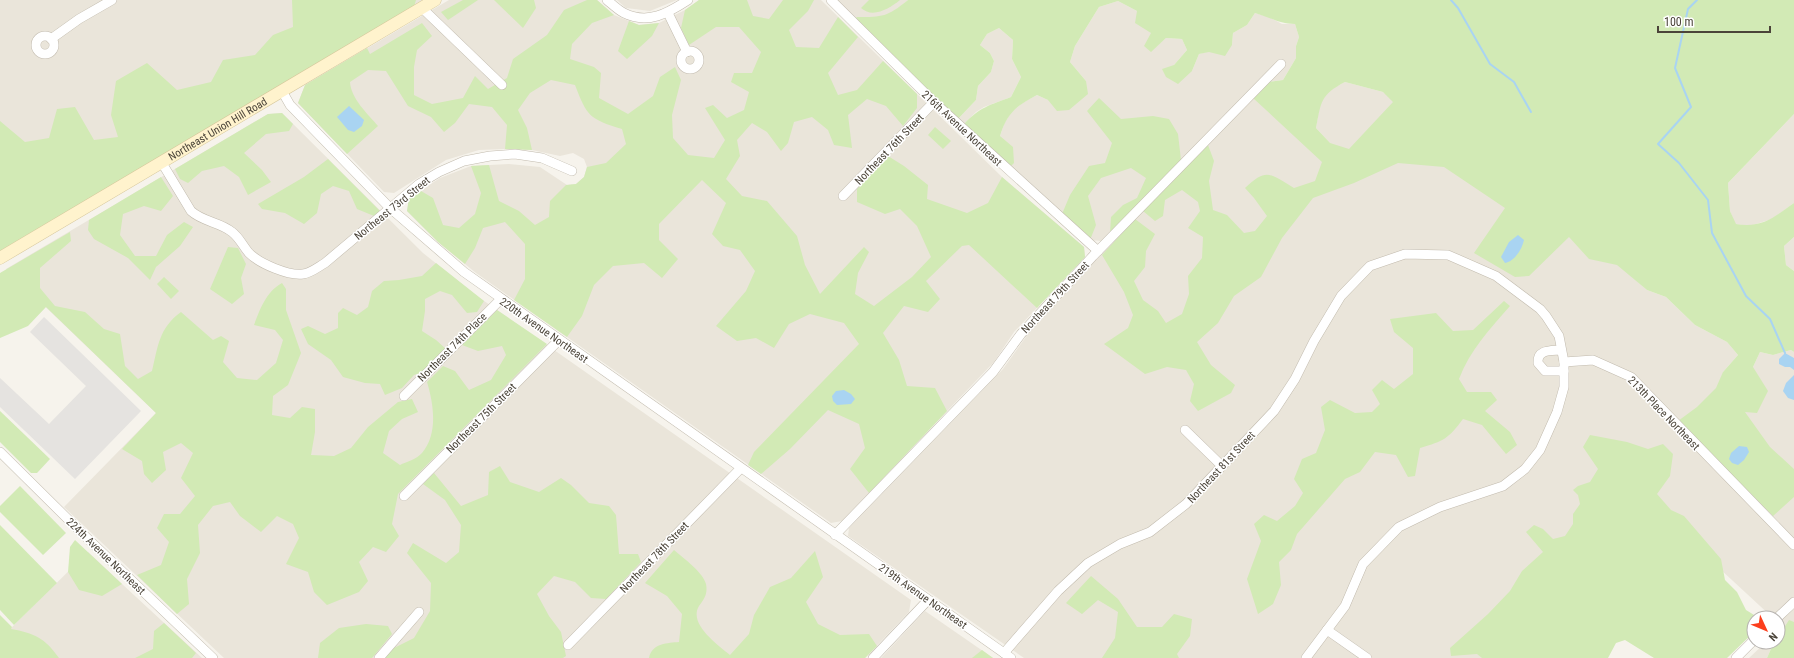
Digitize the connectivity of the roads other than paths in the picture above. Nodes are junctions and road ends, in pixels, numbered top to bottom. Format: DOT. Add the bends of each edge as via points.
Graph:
graph roads {
  1 [pos="112,0"];
  2 [pos="435,0"];
  3 [pos="606,0"];
  4 [pos="688,0"];
  5 [pos="831,0"];
  6 [pos="422,8"];
  7 [pos="668,13"];
  8 [pos="51,39"];
  9 [pos="687,52"];
  10 [pos="1281,64"];
  11 [pos="502,85"];
  12 [pos="282,90"];
  13 [pos="934,102"];
  14 [pos="162,163"];
  15 [pos="572,171"];
  16 [pos="843,196"];
  17 [pos="390,208"];
  18 [pos="1098,251"];
  19 [pos="0,258"];
  20 [pos="501,299"];
  21 [pos="559,340"];
  22 [pos="1561,350"];
  23 [pos="1564,366"];
  24 [pos="404,396"];
  25 [pos="1185,430"];
  26 [pos="0,452"];
  27 [pos="1222,466"];
  28 [pos="740,468"];
  29 [pos="404,496"];
  30 [pos="835,535"];
  31 [pos="1794,546"];
  32 [pos="928,600"];
  33 [pos="1794,602"];
  34 [pos="1786,610"];
  35 [pos="419,612"];
  36 [pos="1327,630"];
  37 [pos="568,645"];
  38 [pos="1746,648"];
  39 [pos="1008,655"];
  40 [pos="213,658"];
  41 [pos="379,658"];
  42 [pos="873,658"];
  43 [pos="1306,658"];
  44 [pos="1367,658"];
  45 [pos="1736,658"];
  1 -- 8 [label="street"];
  2 -- 6 [label="street, Northeast Union Hill Road"];
  3 -- 7 [label="street" via="624,13 640,18"];
  4 -- 7 [label="street"];
  5 -- 13 [label="street, 216th Avenue Northeast"];
  6 -- 11 [label="street"];
  6 -- 12 [label="street, Northeast Union Hill Road"];
  7 -- 9 [label="street"];
  10 -- 18 [label="street, Northeast 79th Street"];
  12 -- 14 [label="street, Northeast Union Hill Road"];
  12 -- 17 [label="street, 220th Avenue Northeast" via="290,105"];
  13 -- 16 [label="street, Northeast 76th Street"];
  13 -- 18 [label="street, 216th Avenue Northeast"];
  14 -- 17 [label="street, Northeast 73rd Street" via="196,216 232,231 258,260 289,272 302,274 325,263"];
  14 -- 19 [label="street, Northeast Union Hill Road"];
  15 -- 17 [label="street, Northeast 73rd Street" via="542,158 514,154 464,161 420,184"];
  17 -- 20 [label="street, 220th Avenue Northeast" via="464,272"];
  18 -- 30 [label="street, Northeast 79th Street" via="1021,334 993,372"];
  20 -- 21 [label="street, 220th Avenue Northeast"];
  20 -- 24 [label="street, Northeast 74th Place"];
  21 -- 28 [label="street, 220th Avenue Northeast"];
  21 -- 29 [label="street, Northeast 75th Street"];
  22 -- 23 [label="street"];
  22 -- 23 [label="street, 213th Place Northeast" via="1543,352 1538,363 1544,371"];
  22 -- 27 [label="street, Northeast 81st Street" via="1559,336 1540,309 1496,276 1448,255 1405,254 1370,266 1341,296 1295,379 1274,411"];
  23 -- 31 [label="street, 213th Place Northeast" via="1593,360 1630,377"];
  23 -- 36 [label="street" via="1564,387 1557,412 1540,450 1525,469 1503,486 1440,507 1399,526 1363,564 1345,606"];
  25 -- 27 [label="street"];
  26 -- 40 [label="street, 224th Avenue Northeast"];
  27 -- 39 [label="street, Northeast 81st Street" via="1186,504 1150,532 1120,544 1088,562 1058,591"];
  28 -- 30 [label="street, 220th Avenue Northeast"];
  28 -- 37 [label="street, Northeast 78th Street"];
  30 -- 32 [label="street, 219th Avenue Northeast"];
  32 -- 39 [label="street, 219th Avenue Northeast"];
  32 -- 42 [label="street"];
  33 -- 34 [label="street"];
  35 -- 41 [label="street"];
  36 -- 43 [label="street"];
  36 -- 44 [label="street"];
  38 -- 45 [label="street"];
}
